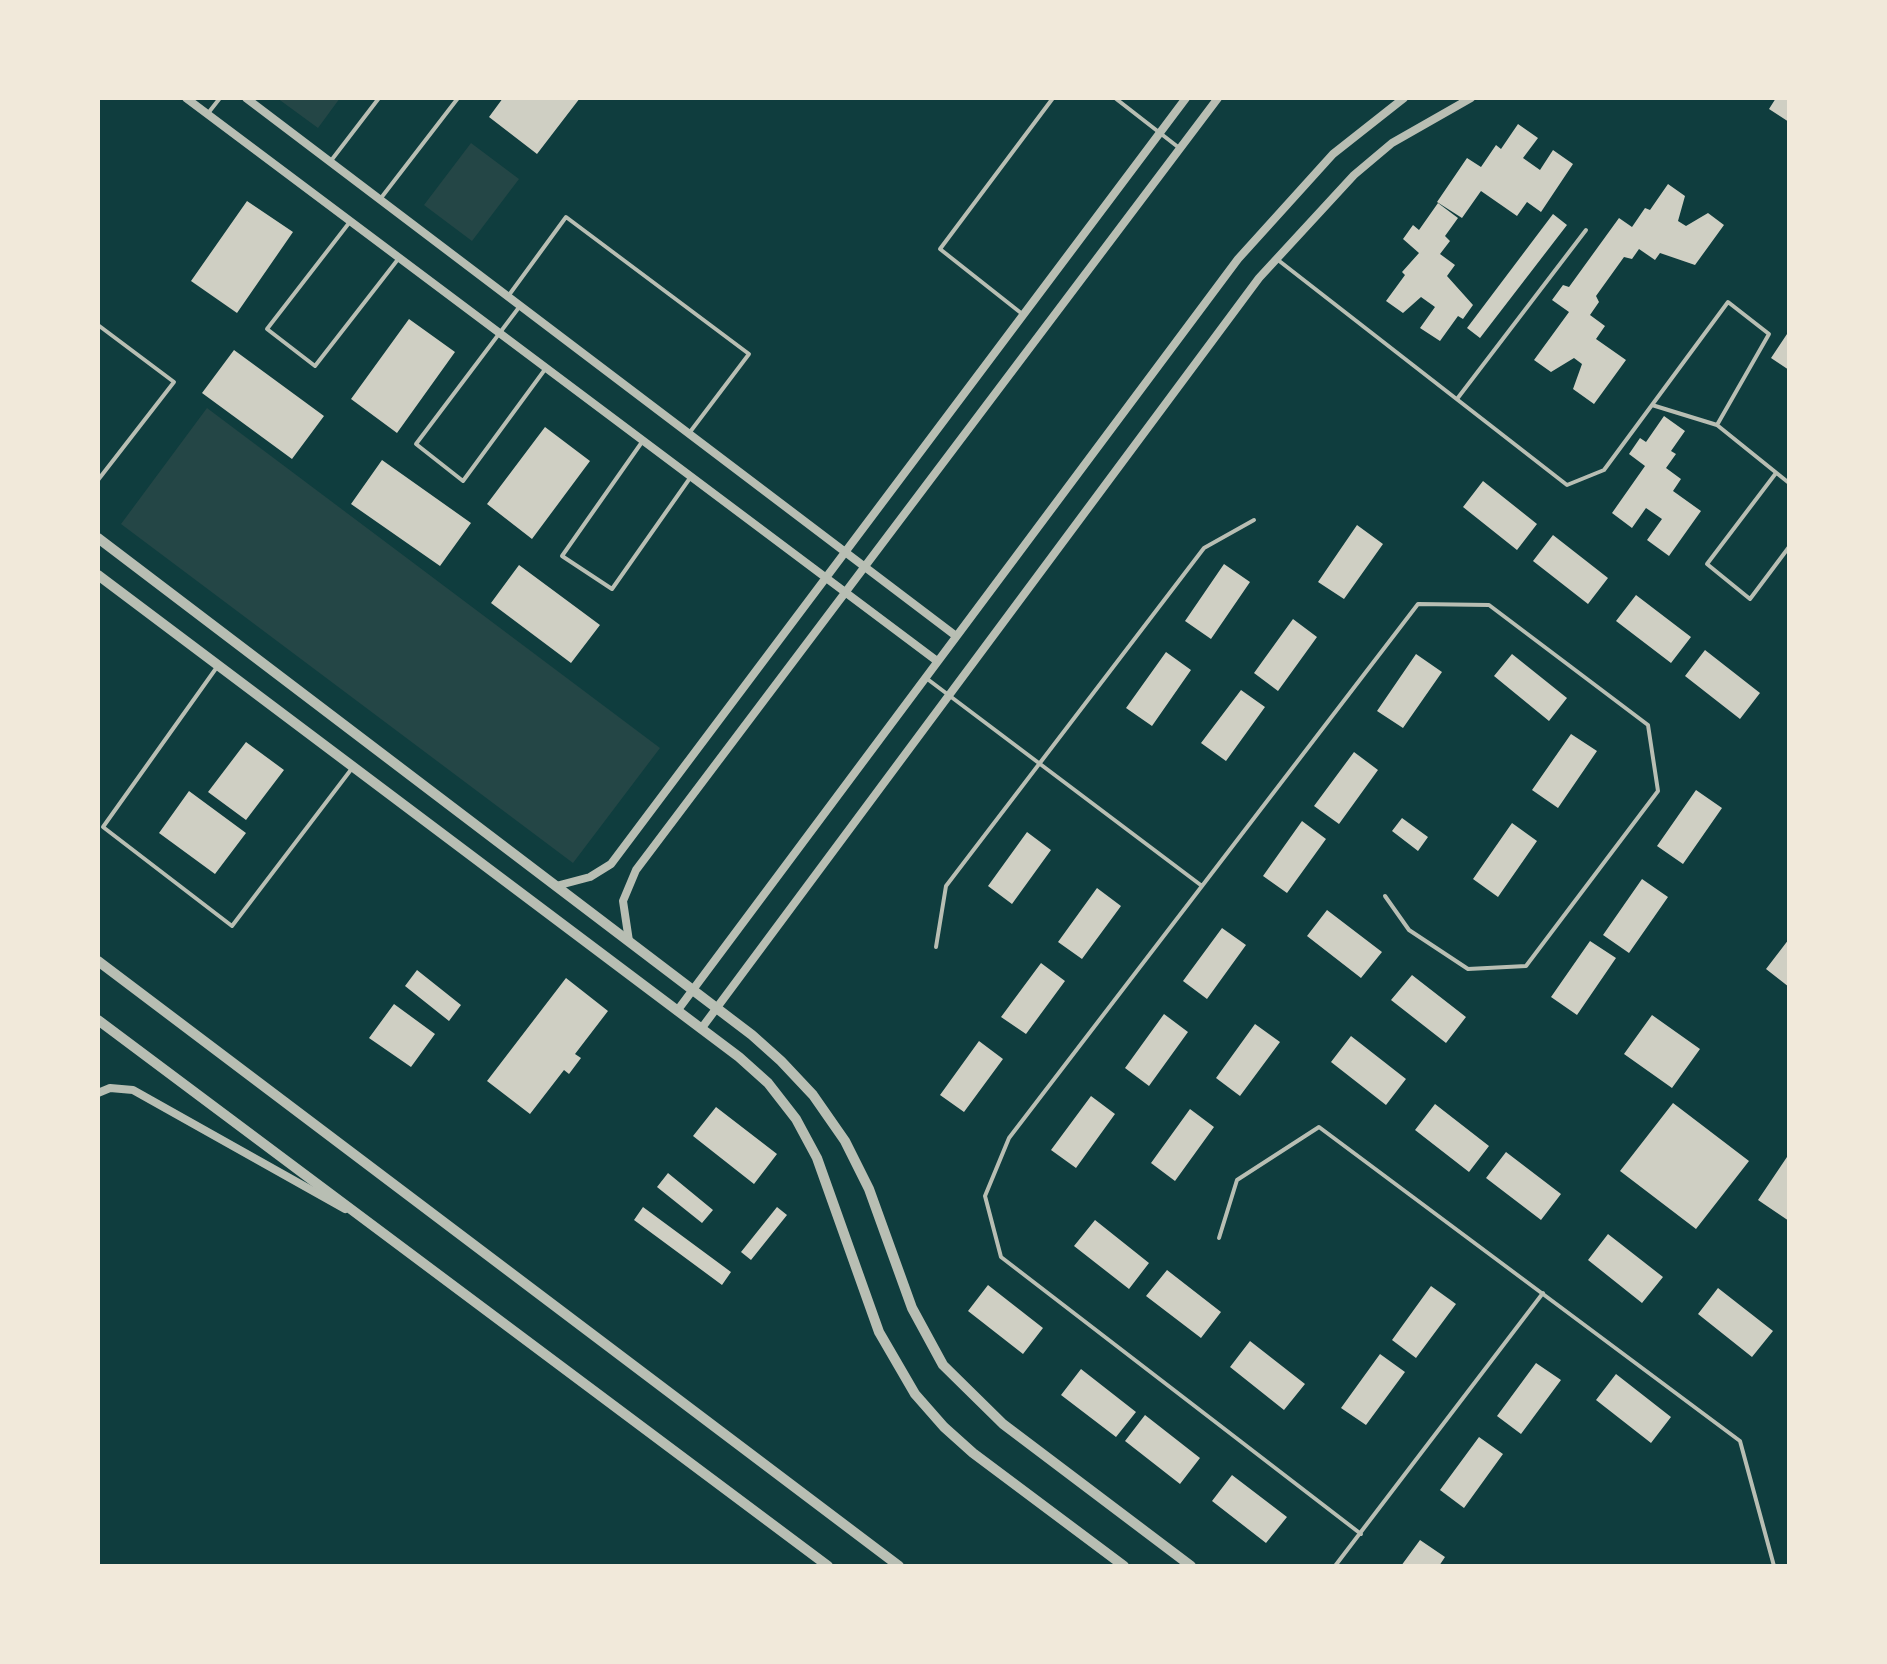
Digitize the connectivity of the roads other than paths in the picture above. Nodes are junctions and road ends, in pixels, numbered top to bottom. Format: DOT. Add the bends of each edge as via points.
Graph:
graph roads {
  1 [pos="186,98"];
  2 [pos="220,98"];
  3 [pos="246,98"];
  4 [pos="379,98"];
  5 [pos="1053,98"];
  6 [pos="1115,98"];
  7 [pos="1186,98"];
  8 [pos="1218,98"];
  9 [pos="1404,98"];
  10 [pos="1471,98"];
  11 [pos="455,99"];
  12 [pos="207,114"];
  13 [pos="1160,132"];
  14 [pos="1180,148"];
  15 [pos="330,162"];
  16 [pos="380,200"];
  17 [pos="350,221"];
  18 [pos="1586,230"];
  19 [pos="399,258"];
  20 [pos="1276,259"];
  21 [pos="508,297"];
  22 [pos="520,306"];
  23 [pos="1021,313"];
  24 [pos="98,325"];
  25 [pos="499,333"];
  26 [pos="546,368"];
  27 [pos="1457,399"];
  28 [pos="1652,405"];
  29 [pos="1717,425"];
  30 [pos="689,434"];
  31 [pos="643,440"];
  32 [pos="1776,473"];
  33 [pos="691,477"];
  34 [pos="98,480"];
  35 [pos="1789,483"];
  36 [pos="1254,520"];
  37 [pos="98,538"];
  38 [pos="1789,547"];
  39 [pos="846,552"];
  40 [pos="866,568"];
  41 [pos="98,575"];
  42 [pos="827,578"];
  43 [pos="846,593"];
  44 [pos="956,636"];
  45 [pos="937,661"];
  46 [pos="219,665"];
  47 [pos="926,678"];
  48 [pos="949,695"];
  49 [pos="1041,764"];
  50 [pos="353,767"];
  51 [pos="556,886"];
  52 [pos="1202,886"];
  53 [pos="1385,896"];
  54 [pos="629,941"];
  55 [pos="936,947"];
  56 [pos="98,961"];
  57 [pos="693,990"];
  58 [pos="717,1008"];
  59 [pos="677,1011"];
  60 [pos="98,1020"];
  61 [pos="701,1029"];
  62 [pos="98,1093"];
  63 [pos="383,1231"];
  64 [pos="1219,1238"];
  65 [pos="1543,1293"];
  66 [pos="1361,1534"];
  67 [pos="828,1566"];
  68 [pos="899,1566"];
  69 [pos="1124,1566"];
  70 [pos="1191,1566"];
  71 [pos="1335,1566"];
  72 [pos="1774,1566"];
  1 -- 12 [label="street"];
  2 -- 12 [label="lane"];
  3 -- 15 [label="street"];
  4 -- 15 [label="lane"];
  5 -- 23 [label="lane" via="940,249"];
  6 -- 13 [label="lane"];
  7 -- 13 [label="street"];
  8 -- 14 [label="street"];
  9 -- 44 [label="street" via="1333,154 1238,259"];
  10 -- 20 [label="street" via="1392,143 1321,207"];
  11 -- 16 [label="lane"];
  12 -- 17 [label="street"];
  13 -- 14 [label="lane"];
  13 -- 23 [label="street"];
  14 -- 40 [label="street"];
  15 -- 16 [label="street"];
  16 -- 21 [label="street"];
  17 -- 19 [label="street"];
  17 -- 19 [label="lane" via="267,329 315,366"];
  18 -- 27 [label="lane"];
  19 -- 25 [label="street"];
  20 -- 27 [label="lane"];
  20 -- 48 [label="street"];
  21 -- 22 [label="street"];
  21 -- 30 [label="lane" via="566,217 749,354"];
  22 -- 25 [label="lane"];
  22 -- 30 [label="street"];
  23 -- 39 [label="street"];
  24 -- 34 [label="lane" via="174,382"];
  25 -- 26 [label="street"];
  25 -- 26 [label="lane" via="416,444 463,481"];
  26 -- 31 [label="street"];
  27 -- 28 [label="lane" via="1567,485 1604,470"];
  28 -- 29 [label="lane"];
  28 -- 29 [label="lane" via="1728,302 1769,334"];
  29 -- 32 [label="lane"];
  30 -- 39 [label="street"];
  31 -- 33 [label="street"];
  31 -- 33 [label="lane" via="562,556 612,589"];
  32 -- 35 [label="lane"];
  32 -- 38 [label="lane" via="1707,564 1750,599"];
  33 -- 42 [label="street"];
  36 -- 49 [label="lane" via="1204,548"];
  37 -- 51 [label="street"];
  39 -- 40 [label="street"];
  39 -- 42 [label="street"];
  40 -- 43 [label="street"];
  40 -- 44 [label="street"];
  41 -- 46 [label="street"];
  42 -- 43 [label="street"];
  42 -- 51 [label="street" via="611,864 590,877"];
  43 -- 45 [label="street"];
  43 -- 54 [label="street" via="636,870 623,901"];
  44 -- 45 [label="street"];
  45 -- 47 [label="street"];
  46 -- 50 [label="street"];
  46 -- 50 [label="lane" via="103,827 232,926"];
  47 -- 48 [label="lane"];
  47 -- 57 [label="street"];
  48 -- 49 [label="lane"];
  48 -- 58 [label="street"];
  49 -- 52 [label="lane"];
  49 -- 55 [label="lane" via="946,886"];
  50 -- 59 [label="street"];
  51 -- 54 [label="street"];
  52 -- 53 [label="lane" via="1418,604 1489,605 1648,725 1658,791 1526,966 1468,969 1409,930"];
  52 -- 66 [label="lane" via="1009,1138 985,1196 1001,1257"];
  54 -- 57 [label="street"];
  56 -- 68 [label="street"];
  57 -- 58 [label="street"];
  57 -- 59 [label="street"];
  58 -- 61 [label="street"];
  58 -- 70 [label="street" via="781,1061 845,1141 869,1189 912,1308 943,1365 1003,1424"];
  59 -- 61 [label="street"];
  60 -- 63 [label="street"];
  61 -- 69 [label="street" via="768,1083 796,1119 817,1158 879,1332 915,1394 973,1453"];
  62 -- 63 [label="street" via="133,1090"];
  63 -- 67 [label="street"];
  64 -- 65 [label="lane" via="1237,1180 1319,1127"];
  65 -- 66 [label="lane"];
  65 -- 72 [label="lane" via="1740,1441"];
  66 -- 71 [label="lane"];
}
